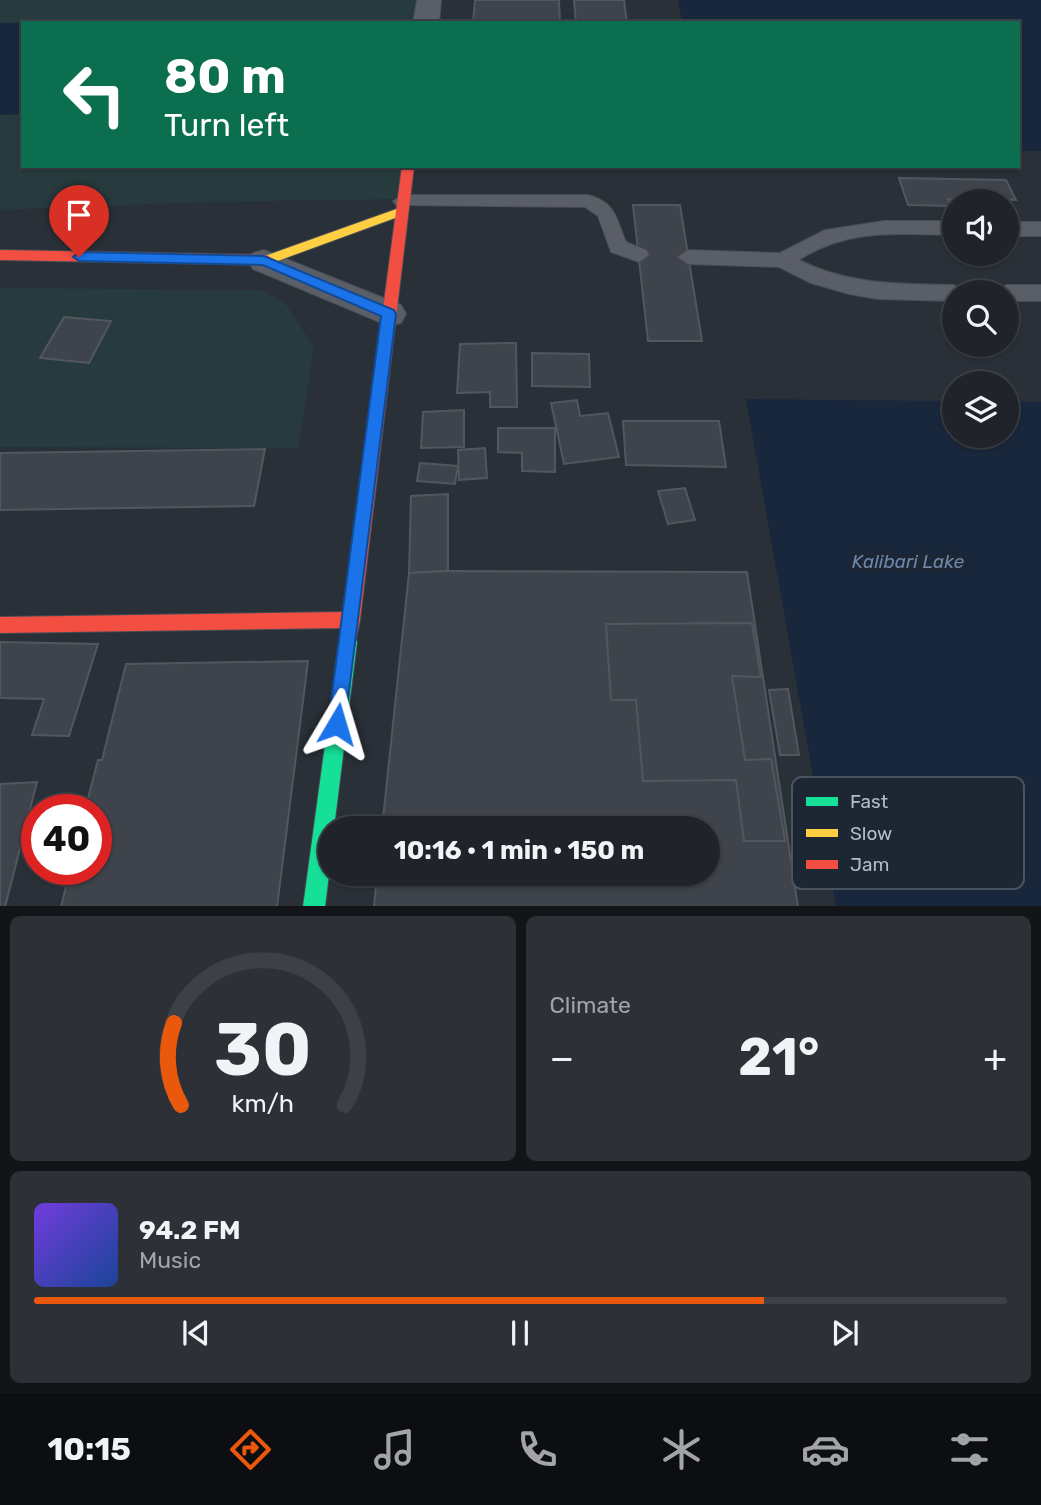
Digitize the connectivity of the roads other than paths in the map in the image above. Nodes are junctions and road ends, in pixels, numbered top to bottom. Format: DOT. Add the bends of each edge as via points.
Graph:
graph roads {
  1 [pos="429,0"];
  2 [pos="426,21"];
  3 [pos="408,168"];
  4 [pos="403,206"];
  5 [pos="942,228"];
  6 [pos="1019,229"];
  7 [pos="1041,229"];
  8 [pos="0,255"];
  9 [pos="639,255"];
  10 [pos="688,257"];
  11 [pos="783,260"];
  12 [pos="264,261"];
  13 [pos="942,293"];
  14 [pos="1019,293"];
  15 [pos="1041,293"];
  16 [pos="389,314"];
  17 [pos="351,620"];
  18 [pos="0,625"];
  19 [pos="314,906"];
  1 -- 2 [label="street"];
  3 -- 4 [label="street"];
  4 -- 9 [label="lane" via="588,201 609,215 618,247"];
  4 -- 12 [label="street"];
  4 -- 16 [label="street"];
  5 -- 11 [label="lane" via="841,233 817,240"];
  6 -- 7 [label="lane"];
  8 -- 12 [label="street"];
  10 -- 11 [label="lane"];
  11 -- 13 [label="lane" via="818,278 849,286"];
  12 -- 16 [label="street"];
  14 -- 15 [label="lane"];
  16 -- 17 [label="street"];
  17 -- 18 [label="street"];
  17 -- 19 [label="street"];
}
